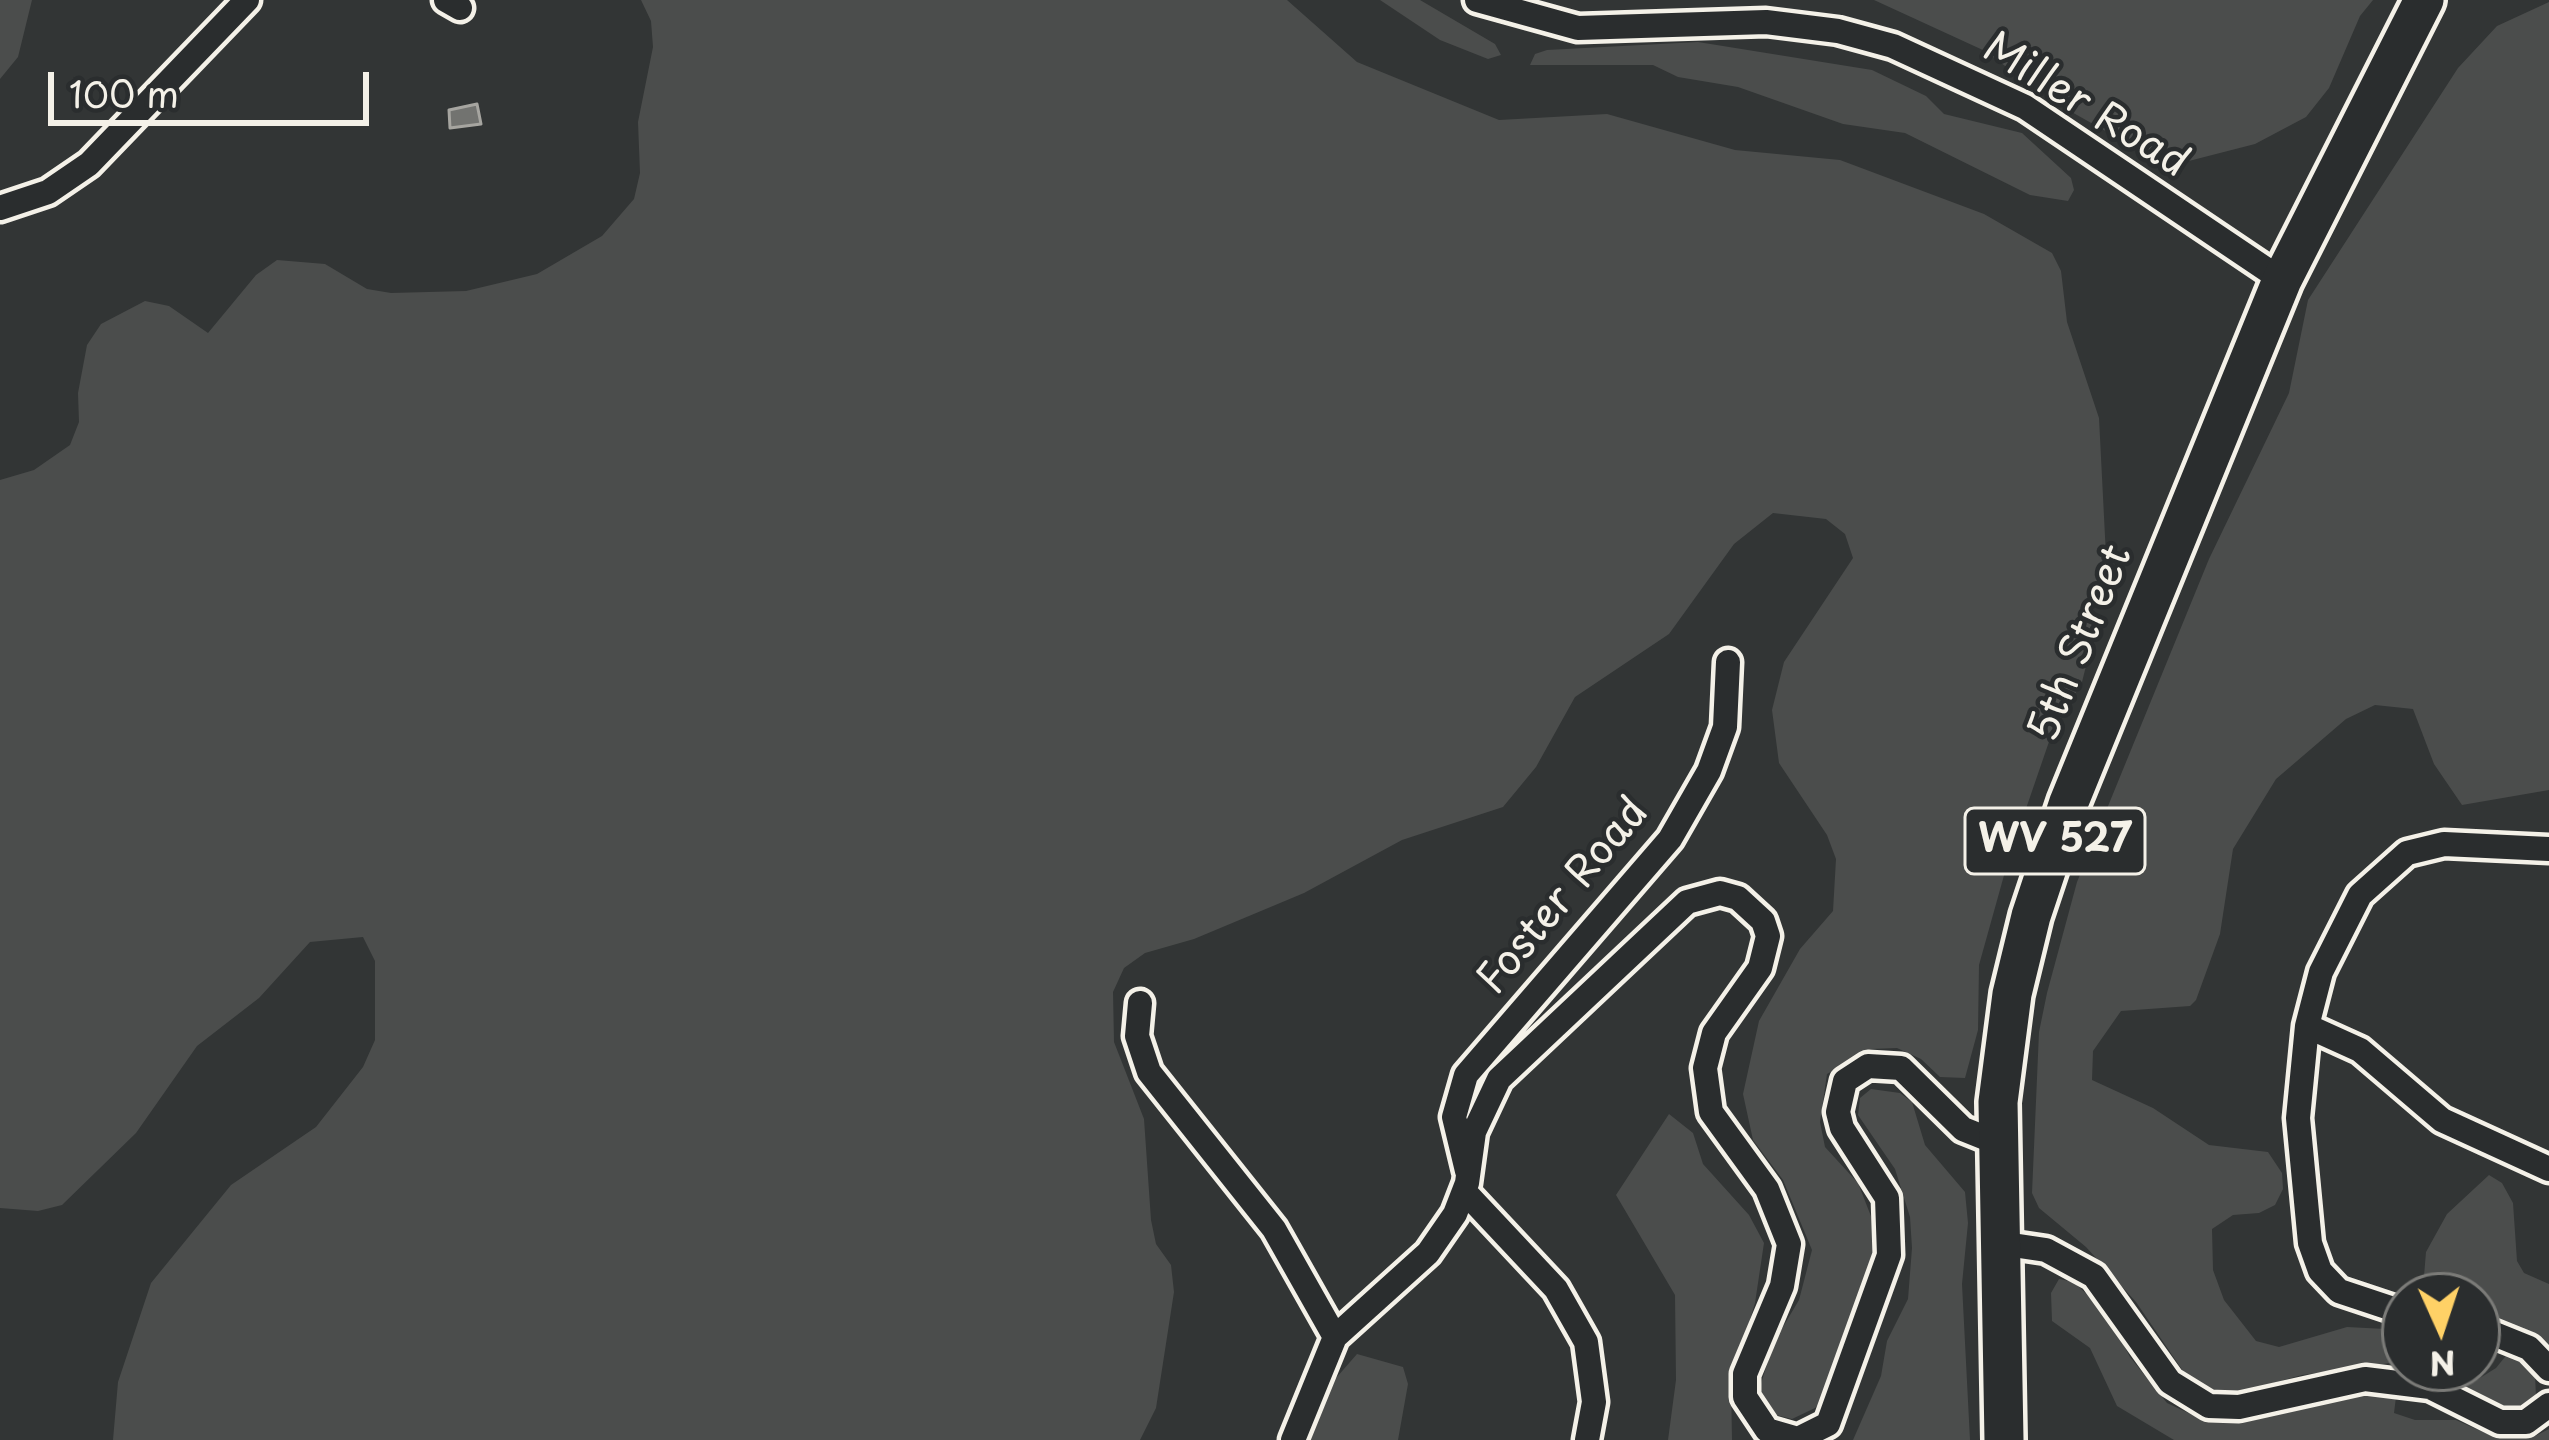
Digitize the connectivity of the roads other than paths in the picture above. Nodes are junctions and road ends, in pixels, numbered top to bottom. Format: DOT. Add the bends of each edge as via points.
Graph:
graph roads {
  1 [pos="247,0"];
  2 [pos="1477,0"];
  3 [pos="2424,0"];
  4 [pos="0,208"];
  5 [pos="2282,280"];
  6 [pos="1728,662"];
  7 [pos="2549,849"];
  8 [pos="1140,1004"];
  9 [pos="2307,1026"];
  10 [pos="1998,1143"];
  11 [pos="2549,1169"];
  12 [pos="1466,1183"];
  13 [pos="1999,1243"];
  14 [pos="2381,1304"];
  15 [pos="1335,1337"];
  16 [pos="2501,1337"];
  17 [pos="2549,1369"];
  18 [pos="2549,1406"];
  19 [pos="1798,1439"];
  20 [pos="1293,1440"];
  21 [pos="1587,1440"];
  22 [pos="2004,1440"];
  1 -- 4 [label="street" via="89,164 48,192"];
  2 -- 5 [label="street, Miller Road" via="1578,28 1766,22 1893,46 2025,107"];
  3 -- 5 [label="main road, 5th Street / WV 527"];
  5 -- 10 [label="main road, 5th Street / WV 527" via="2055,839 2012,994"];
  6 -- 12 [label="street, Foster Road" via="1725,727 1670,839 1466,1075 1454,1117"];
  7 -- 9 [label="street" via="2444,844 2391,863 2333,943"];
  8 -- 15 [label="street" via="1137,1036 1149,1072 1286,1247"];
  9 -- 11 [label="street" via="2360,1050 2441,1120"];
  9 -- 14 [label="street" via="2298,1132 2315,1259 2339,1291"];
  10 -- 13 [label="main road, 5th Street / WV 527"];
  10 -- 19 [label="street" via="1970,1134 1901,1068 1868,1066 1845,1081 1842,1128 1887,1198 1889,1256 1835,1413 1819,1432"];
  12 -- 15 [label="street" via="1428,1253"];
  12 -- 19 [label="street" via="1485,1100 1531,1046 1687,902 1720,893 1752,906 1767,952 1714,1033 1706,1090 1724,1134 1767,1189 1789,1244 1783,1286 1745,1374 1744,1397 1767,1430"];
  12 -- 21 [label="street, Foster Road" via="1556,1289 1586,1342 1594,1402"];
  13 -- 18 [label="street" via="2046,1250 2094,1276 2170,1382 2209,1406 2239,1407 2366,1379 2430,1387 2500,1422 2526,1422"];
  13 -- 22 [label="main road, 5th Street / WV 527"];
  15 -- 20 [label="street"];
  16 -- 17 [label="street" via="2529,1348"];
}
